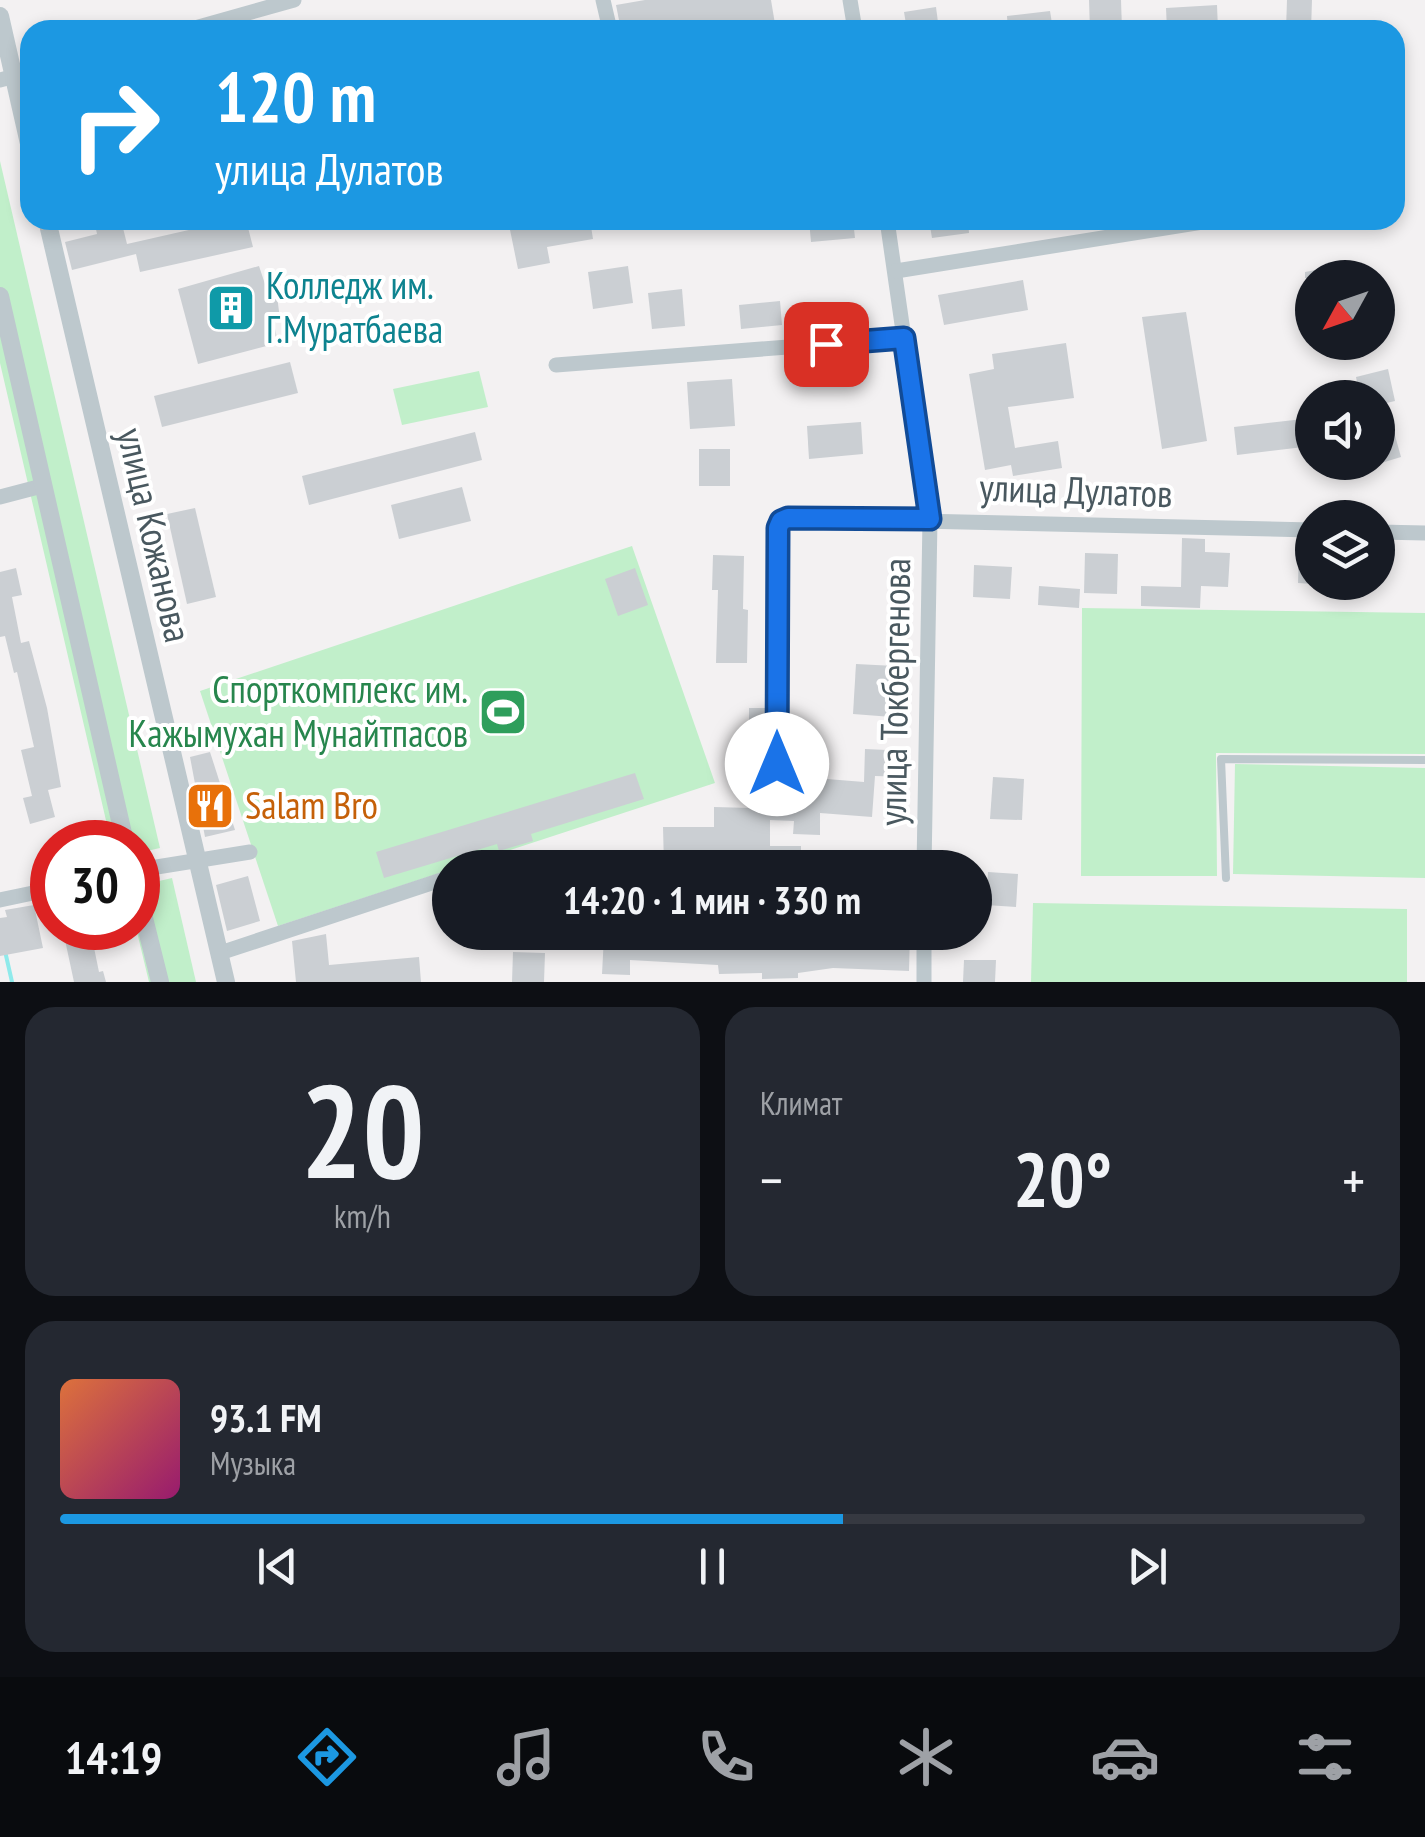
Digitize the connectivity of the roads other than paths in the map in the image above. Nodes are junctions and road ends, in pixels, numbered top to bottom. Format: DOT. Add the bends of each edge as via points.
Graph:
graph roads {
  1 [pos="294,0"];
  2 [pos="0,16"];
  3 [pos="223,20"];
  4 [pos="14,76"];
  5 [pos="20,103"];
  6 [pos="49,230"];
  7 [pos="889,230"];
  8 [pos="1152,230"];
  9 [pos="896,271"];
  10 [pos="0,296"];
  11 [pos="904,338"];
  12 [pos="556,364"];
  13 [pos="42,486"];
  14 [pos="0,497"];
  15 [pos="930,519"];
  16 [pos="1295,530"];
  17 [pos="1395,532"];
  18 [pos="1425,533"];
  19 [pos="1425,760"];
  20 [pos="777,764"];
  21 [pos="120,820"];
  22 [pos="924,850"];
  23 [pos="250,852"];
  24 [pos="196,859"];
  25 [pos="160,866"];
  26 [pos="1226,878"];
  27 [pos="432,883"];
  28 [pos="30,894"];
  29 [pos="0,900"];
  30 [pos="152,950"];
  31 [pos="924,950"];
  32 [pos="220,953"];
  33 [pos="160,982"];
  34 [pos="226,982"];
  35 [pos="924,982"];
  1 -- 3 [label="street"];
  2 -- 4 [label="street"];
  4 -- 5 [label="street"];
  6 -- 24 [label="street, улица Кожанова"];
  7 -- 9 [label="street, улица Токбергенова"];
  8 -- 9 [label="street"];
  9 -- 11 [label="street, улица Токбергенова"];
  10 -- 13 [label="street"];
  11 -- 12 [label="street"];
  11 -- 15 [label="street, улица Токбергенова"];
  13 -- 14 [label="street"];
  13 -- 21 [label="street"];
  15 -- 16 [label="street, улица Дулатов"];
  15 -- 20 [label="street, улица Дулатов" via="781,521"];
  15 -- 22 [label="street, улица Токбергенова"];
  17 -- 18 [label="street"];
  19 -- 26 [label="lane" via="1222,759"];
  23 -- 24 [label="street"];
  24 -- 25 [label="street"];
  24 -- 32 [label="street, улица Кожанова"];
  27 -- 32 [label="street"];
  28 -- 29 [label="street"];
  30 -- 33 [label="street"];
  31 -- 35 [label="street"];
  32 -- 34 [label="street, улица Кожанова"];
}
